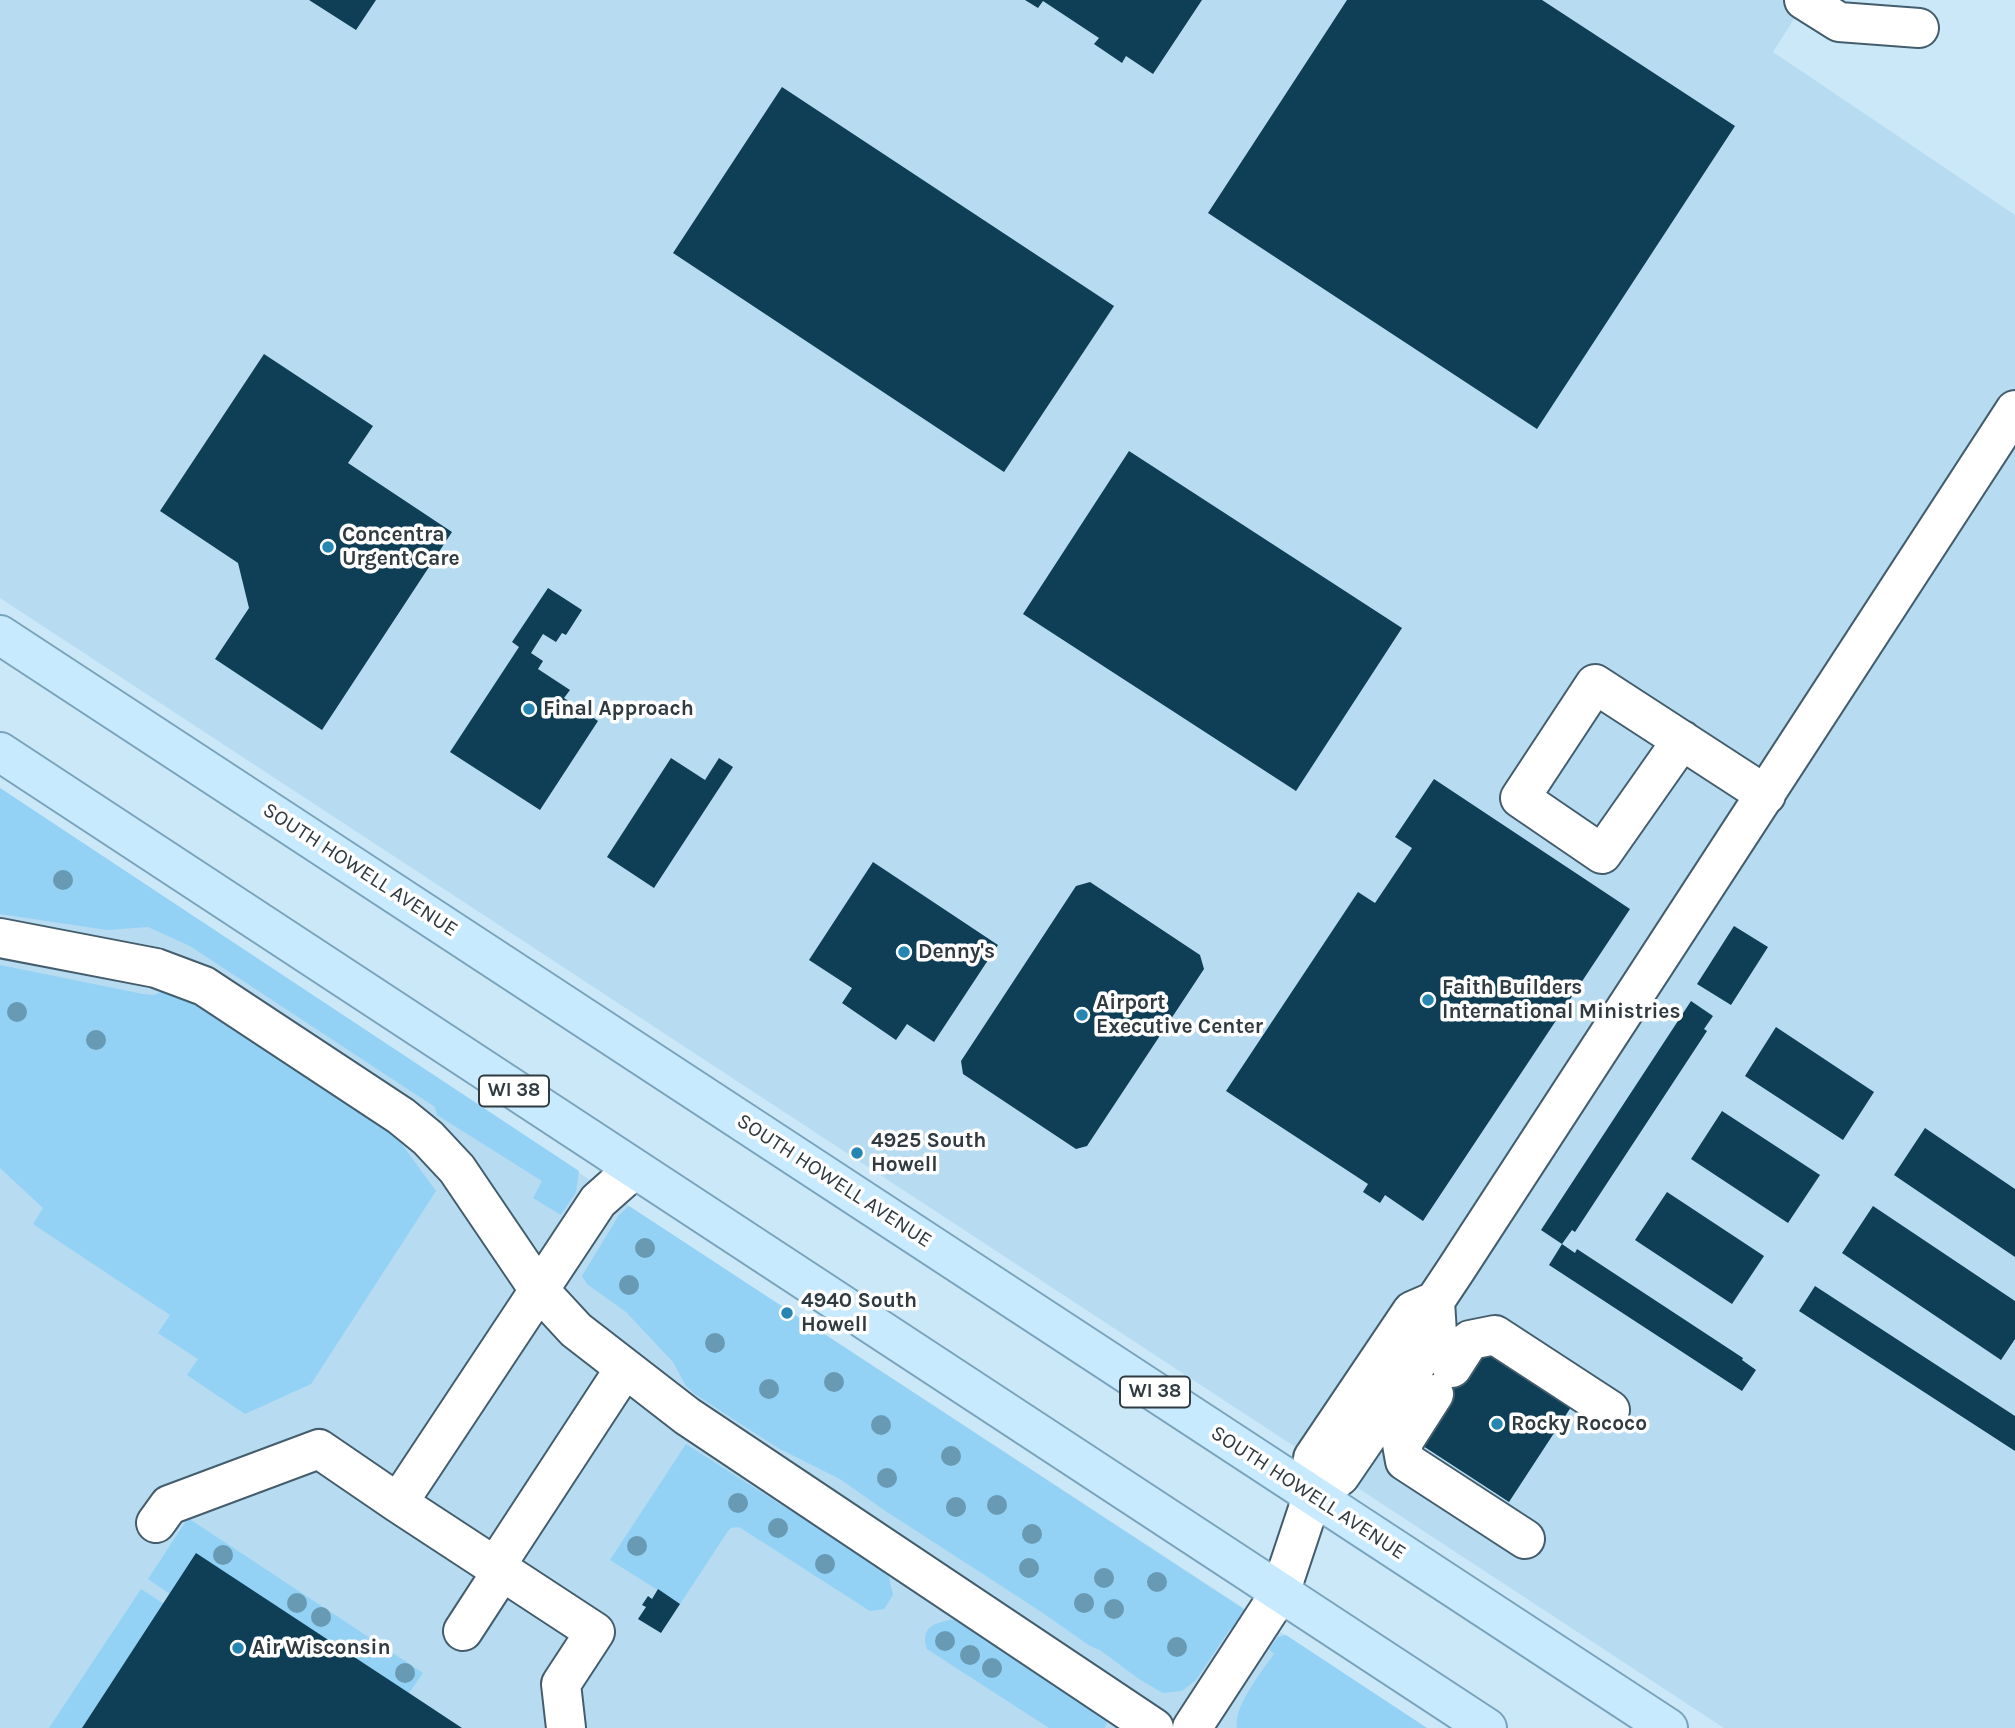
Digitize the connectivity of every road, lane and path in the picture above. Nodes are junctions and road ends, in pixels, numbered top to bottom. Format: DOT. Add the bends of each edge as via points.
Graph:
graph roads {
  1 [pos="1804,0"];
  2 [pos="1919,28"];
  3 [pos="2015,410"];
  4 [pos="0,635"];
  5 [pos="1682,740"];
  6 [pos="0,752"];
  7 [pos="1766,795"];
  8 [pos="0,938"];
  9 [pos="633,1170"];
  10 [pos="539,1290"];
  11 [pos="625,1368"];
  12 [pos="1610,1410"];
  13 [pos="1312,1497"];
  14 [pos="398,1503"];
  15 [pos="156,1522"];
  16 [pos="1525,1539"];
  17 [pos="498,1569"];
  18 [pos="1280,1593"];
  19 [pos="463,1632"];
  20 [pos="566,1728"];
  21 [pos="1154,1728"];
  22 [pos="1192,1728"];
  23 [pos="1487,1728"];
  24 [pos="1668,1728"];
  1 -- 2 [label="street" via="1839,22"];
  3 -- 7 [label="street"];
  4 -- 13 [label="main road, SOUTH HOWELL AVENUE / WI 38"];
  5 -- 7 [label="street"];
  6 -- 9 [label="main road, WI 38"];
  7 -- 13 [label="street" via="1435,1301 1412,1311 1313,1458"];
  8 -- 10 [label="street" via="156,968 204,986 428,1138 457,1169"];
  9 -- 10 [label="street" via="598,1201"];
  9 -- 18 [label="main road, WI 38"];
  10 -- 11 [label="street" via="576,1329"];
  10 -- 14 [label="street"];
  11 -- 17 [label="street"];
  11 -- 21 [label="street" via="687,1416"];
  12 -- 16 [label="street" via="1494,1335 1470,1340 1402,1444 1405,1461"];
  13 -- 18 [label="street"];
  13 -- 24 [label="main road, SOUTH HOWELL AVENUE / WI 38"];
  14 -- 15 [label="street" via="319,1448 169,1505"];
  14 -- 17 [label="street"];
  17 -- 19 [label="street"];
  17 -- 20 [label="street" via="595,1632 561,1684"];
  18 -- 22 [label="street"];
  18 -- 23 [label="main road, WI 38"];
}
